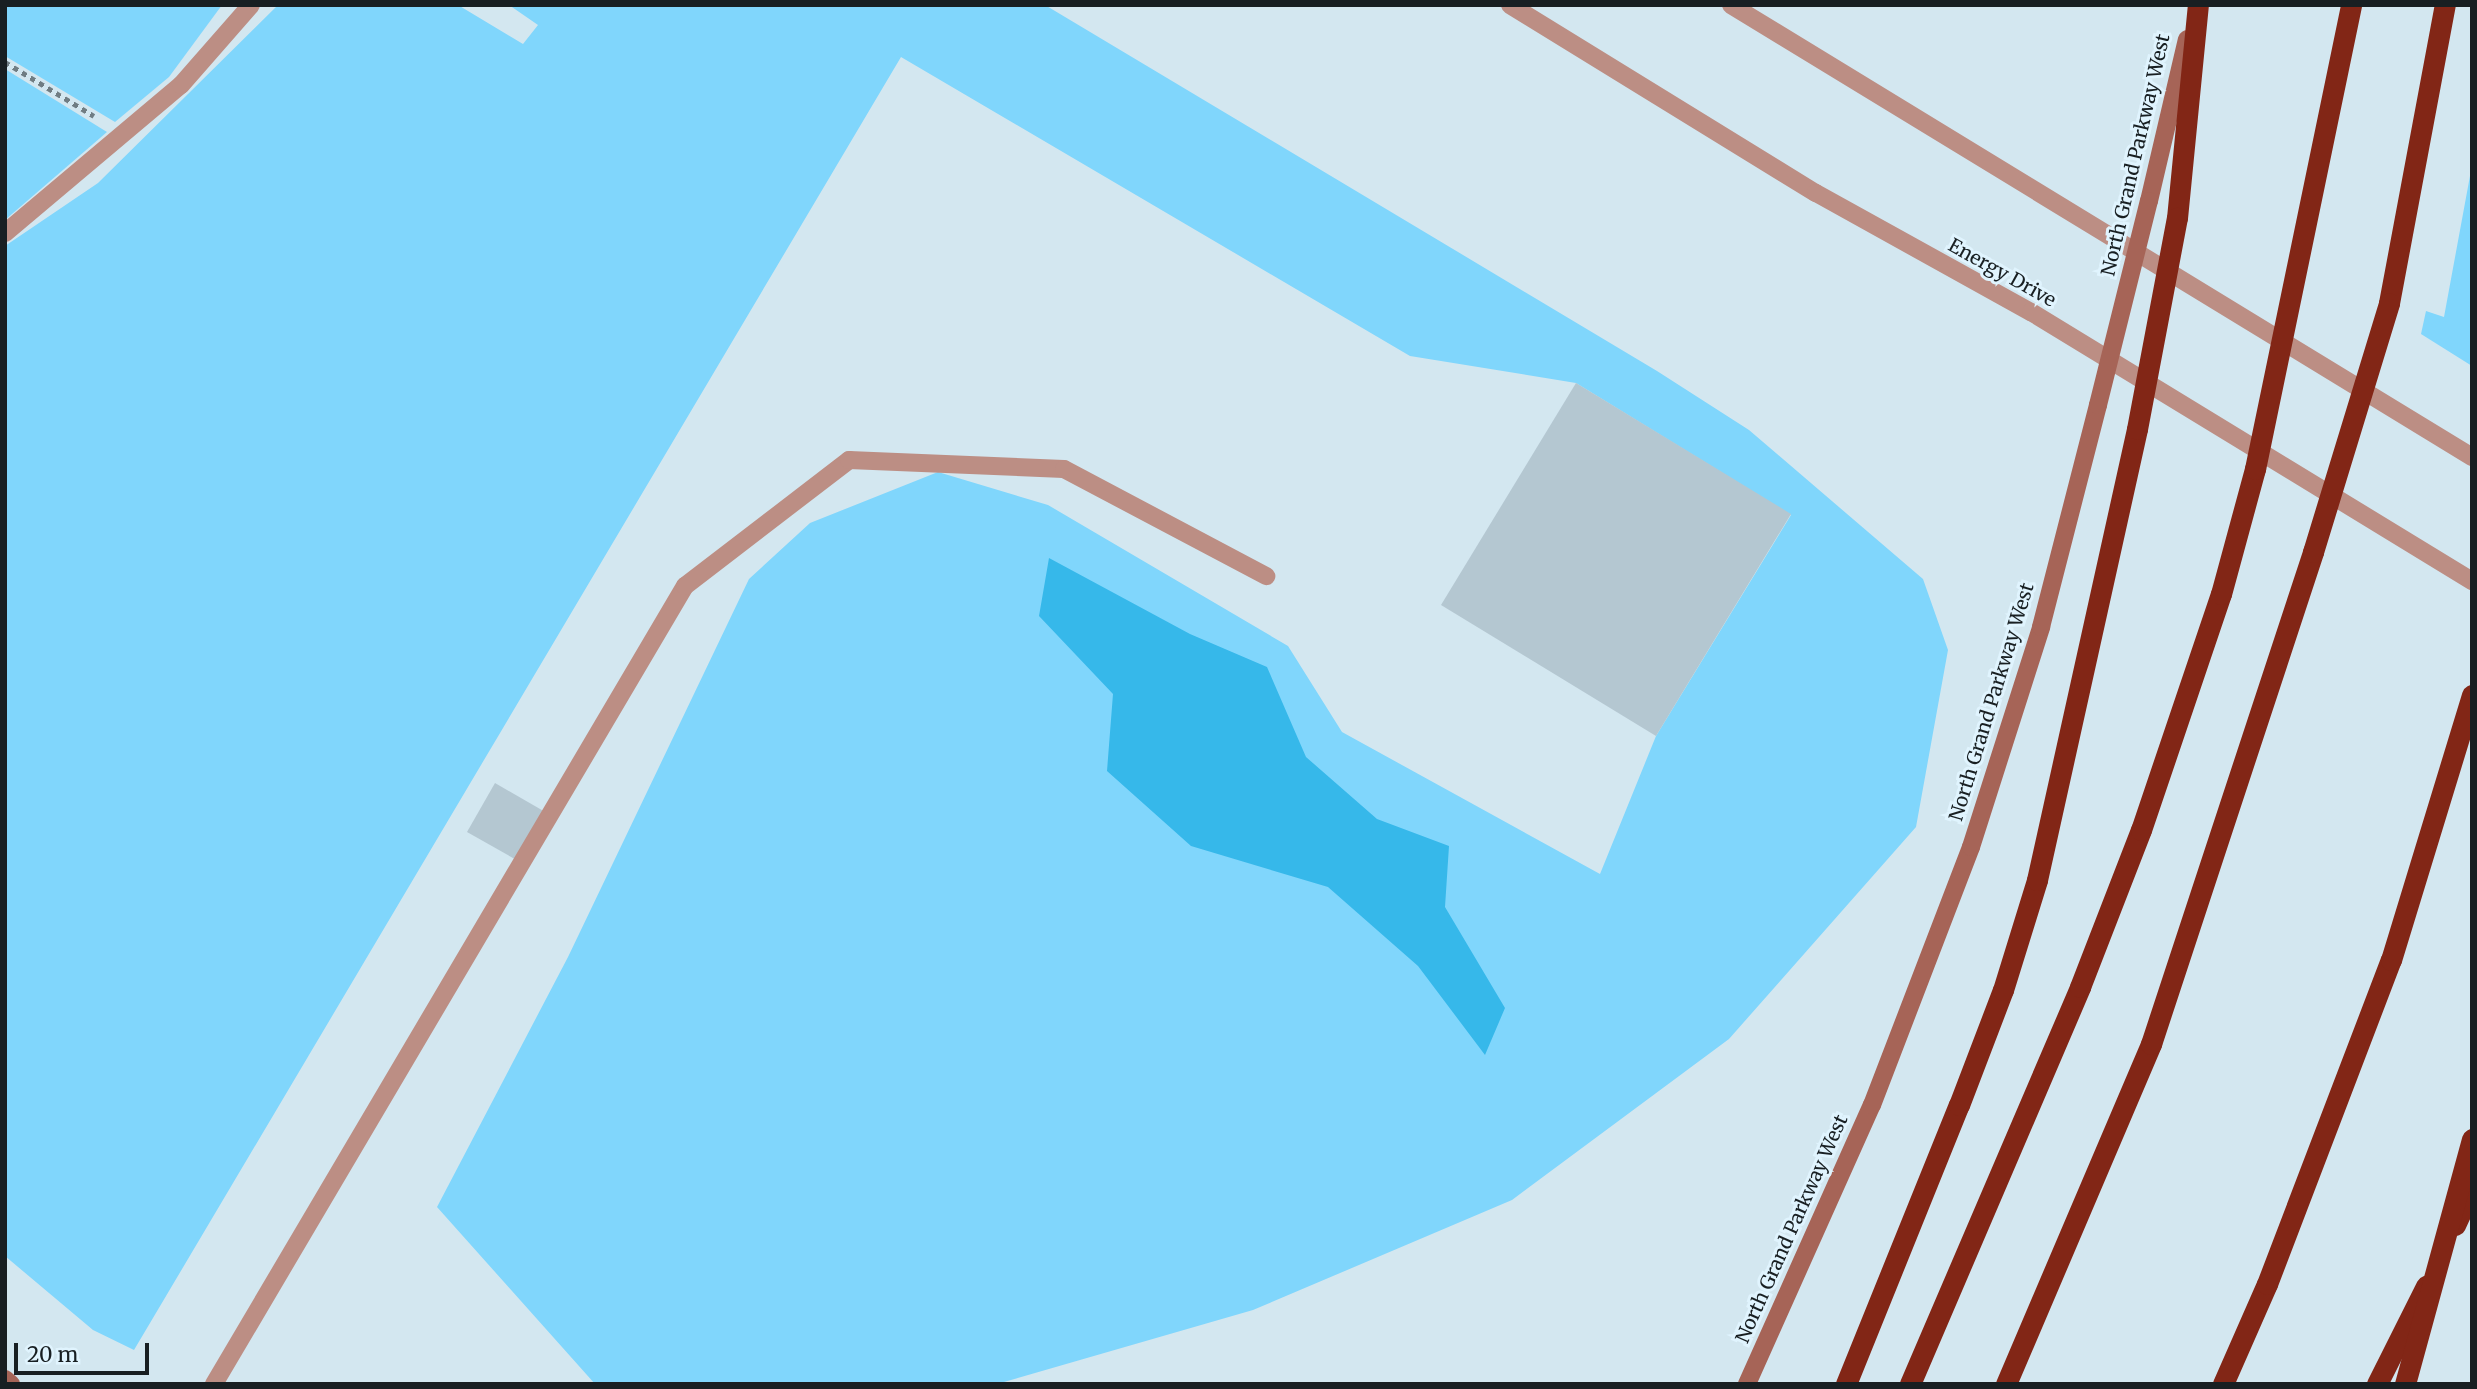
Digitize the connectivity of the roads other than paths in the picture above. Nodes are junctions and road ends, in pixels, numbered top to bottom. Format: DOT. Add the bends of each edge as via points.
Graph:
graph roads {
  1 [pos="251,5"];
  2 [pos="1510,5"];
  3 [pos="1731,5"];
  4 [pos="2197,5"];
  5 [pos="2351,5"];
  6 [pos="2445,5"];
  7 [pos="5,233"];
  8 [pos="2472,457"];
  9 [pos="1266,576"];
  10 [pos="2472,581"];
  11 [pos="2472,695"];
  12 [pos="2472,1139"];
  13 [pos="2472,1188"];
  14 [pos="5,1379"];
  15 [pos="11,1384"];
  16 [pos="214,1384"];
  17 [pos="1747,1384"];
  18 [pos="1846,1384"];
  19 [pos="1910,1384"];
  20 [pos="2006,1384"];
  21 [pos="2223,1384"];
  22 [pos="2377,1384"];
  23 [pos="2404,1384"];
  1 -- 7 [label="street" via="181,85"];
  2 -- 10 [label="street, Energy Drive" via="1816,193 2031,312"];
  3 -- 8 [label="street"];
  4 -- 17 [label="main road, North Grand Parkway West, bridge" via="2041,627 1971,847 1872,1105"];
  4 -- 18 [label="highway, bridge" via="2177,218 2137,429 2033,892 1964,1093"];
  5 -- 19 [label="highway, bridge" via="2255,469 2221,594 2141,830 2080,987"];
  6 -- 20 [label="highway, bridge" via="2389,303 2313,552 2151,1044"];
  9 -- 16 [label="street" via="1064,469 849,460 816,485 685,586"];
  11 -- 21 [label="highway" via="2391,960 2267,1284"];
  12 -- 23 [label="highway, bridge"];
  13 -- 22 [label="highway"];
  14 -- 15 [label="main road"];
}
